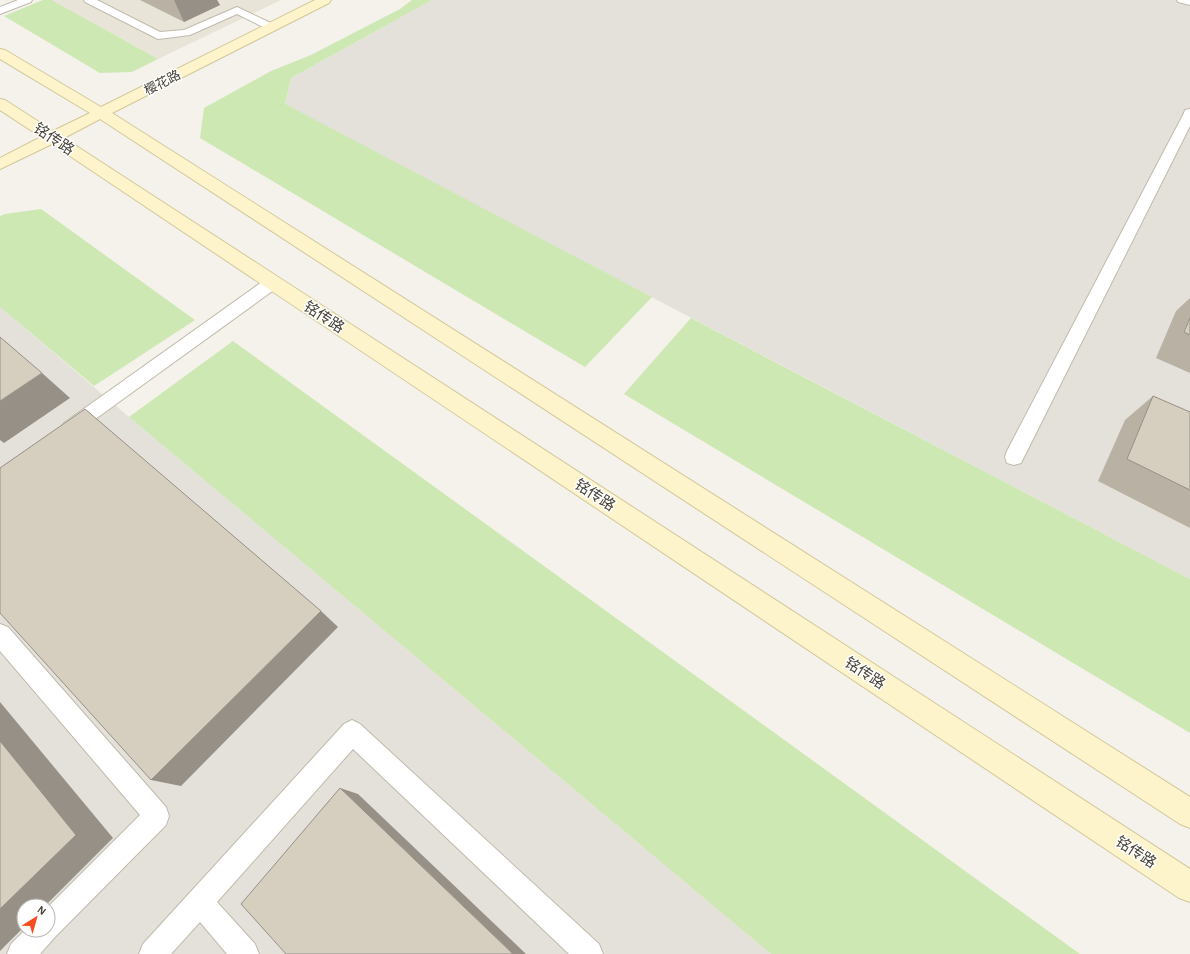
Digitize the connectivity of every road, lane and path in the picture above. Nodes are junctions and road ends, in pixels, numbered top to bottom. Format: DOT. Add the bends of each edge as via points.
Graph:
graph roads {
  1 [pos="27,0"];
  2 [pos="89,0"];
  3 [pos="325,0"];
  4 [pos="1182,0"];
  5 [pos="1190,2"];
  6 [pos="0,11"];
  7 [pos="271,27"];
  8 [pos="0,53"];
  9 [pos="0,103"];
  10 [pos="102,113"];
  11 [pos="1190,113"];
  12 [pos="52,138"];
  13 [pos="0,164"];
  14 [pos="272,283"];
  15 [pos="58,437"];
  16 [pos="1014,458"];
  17 [pos="0,635"];
  18 [pos="1190,814"];
  19 [pos="1190,887"];
  20 [pos="200,902"];
  21 [pos="56,918"];
  22 [pos="36,938"];
  23 [pos="21,954"];
  24 [pos="153,954"];
  25 [pos="245,954"];
  26 [pos="589,954"];
  1 -- 6 [label="lane"];
  2 -- 7 [label="lane" via="158,36 186,33 237,10"];
  3 -- 7 [label="main road, 樱花路"];
  4 -- 5 [label="lane"];
  7 -- 10 [label="main road, 樱花路"];
  8 -- 10 [label="main road"];
  9 -- 12 [label="main road, 铭传路"];
  10 -- 12 [label="main road, 樱花路"];
  10 -- 18 [label="main road"];
  11 -- 16 [label="lane"];
  12 -- 13 [label="main road, 樱花路"];
  12 -- 14 [label="main road, 铭传路"];
  14 -- 15 [label="lane"];
  14 -- 19 [label="main road, 铭传路"];
  17 -- 21 [label="lane" via="157,816"];
  20 -- 24 [label="lane"];
  20 -- 25 [label="lane"];
  20 -- 26 [label="lane" via="352,732"];
  22 -- 23 [label="lane"];
}
